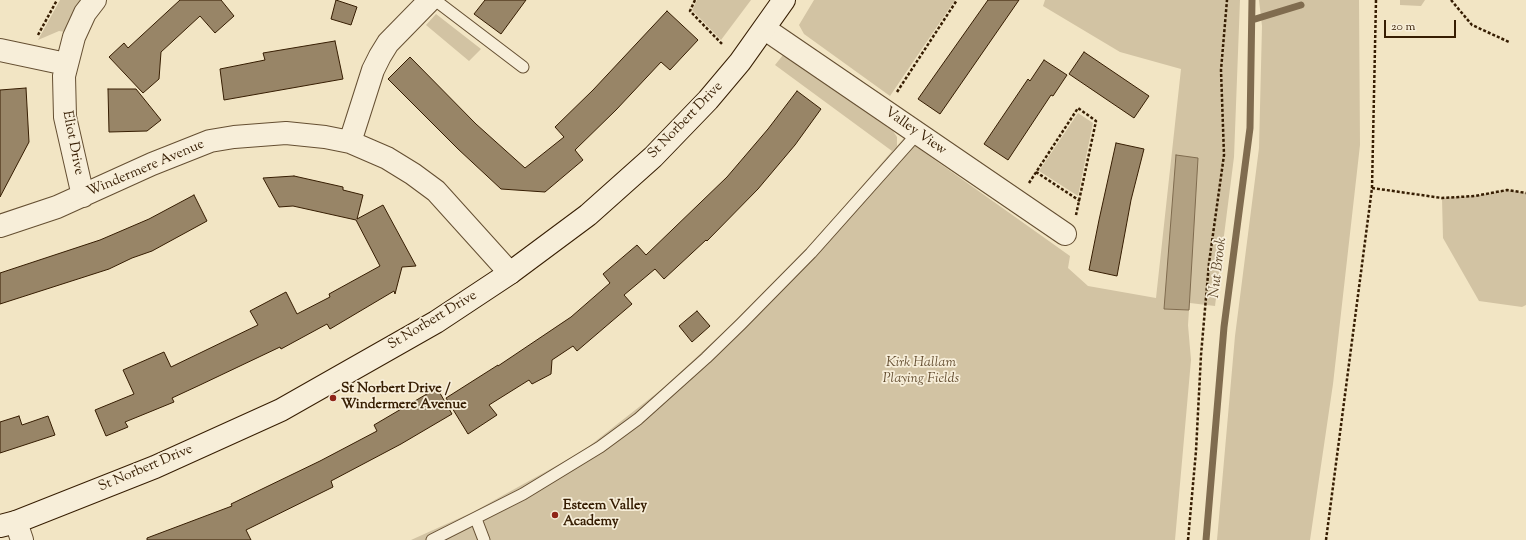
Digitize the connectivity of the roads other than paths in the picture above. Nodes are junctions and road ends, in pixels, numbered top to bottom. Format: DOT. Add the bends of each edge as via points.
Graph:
graph roads {
  1 [pos="95,0"];
  2 [pos="784,0"];
  3 [pos="425,2"];
  4 [pos="765,29"];
  5 [pos="0,50"];
  6 [pos="66,64"];
  7 [pos="523,66"];
  8 [pos="917,134"];
  9 [pos="350,142"];
  10 [pos="83,196"];
  11 [pos="0,226"];
  12 [pos="1065,234"];
  13 [pos="510,273"];
  14 [pos="476,519"];
  15 [pos="13,529"];
  16 [pos="432,540"];
  17 [pos="484,540"];
  1 -- 6 [label="street, Eliot Drive" via="74,37"];
  2 -- 4 [label="street, St Norbert Drive"];
  3 -- 7 [label="lane"];
  3 -- 9 [label="street" via="388,43 380,56"];
  4 -- 8 [label="street, Valley View"];
  4 -- 13 [label="street, St Norbert Drive" via="708,100 653,157 588,215"];
  5 -- 6 [label="street"];
  6 -- 10 [label="street, Eliot Drive" via="65,117"];
  8 -- 12 [label="street, Valley View"];
  8 -- 14 [label="lane" via="811,253 706,358 638,419 587,455"];
  9 -- 10 [label="street, Windermere Avenue" via="286,133 210,141 188,148"];
  9 -- 13 [label="street, Windermere Avenue" via="387,158 436,191"];
  10 -- 11 [label="street, Windermere Avenue" via="57,208"];
  13 -- 15 [label="street, St Norbert Drive" via="436,322 282,410"];
  14 -- 16 [label="lane"];
  14 -- 17 [label="lane"];
}
